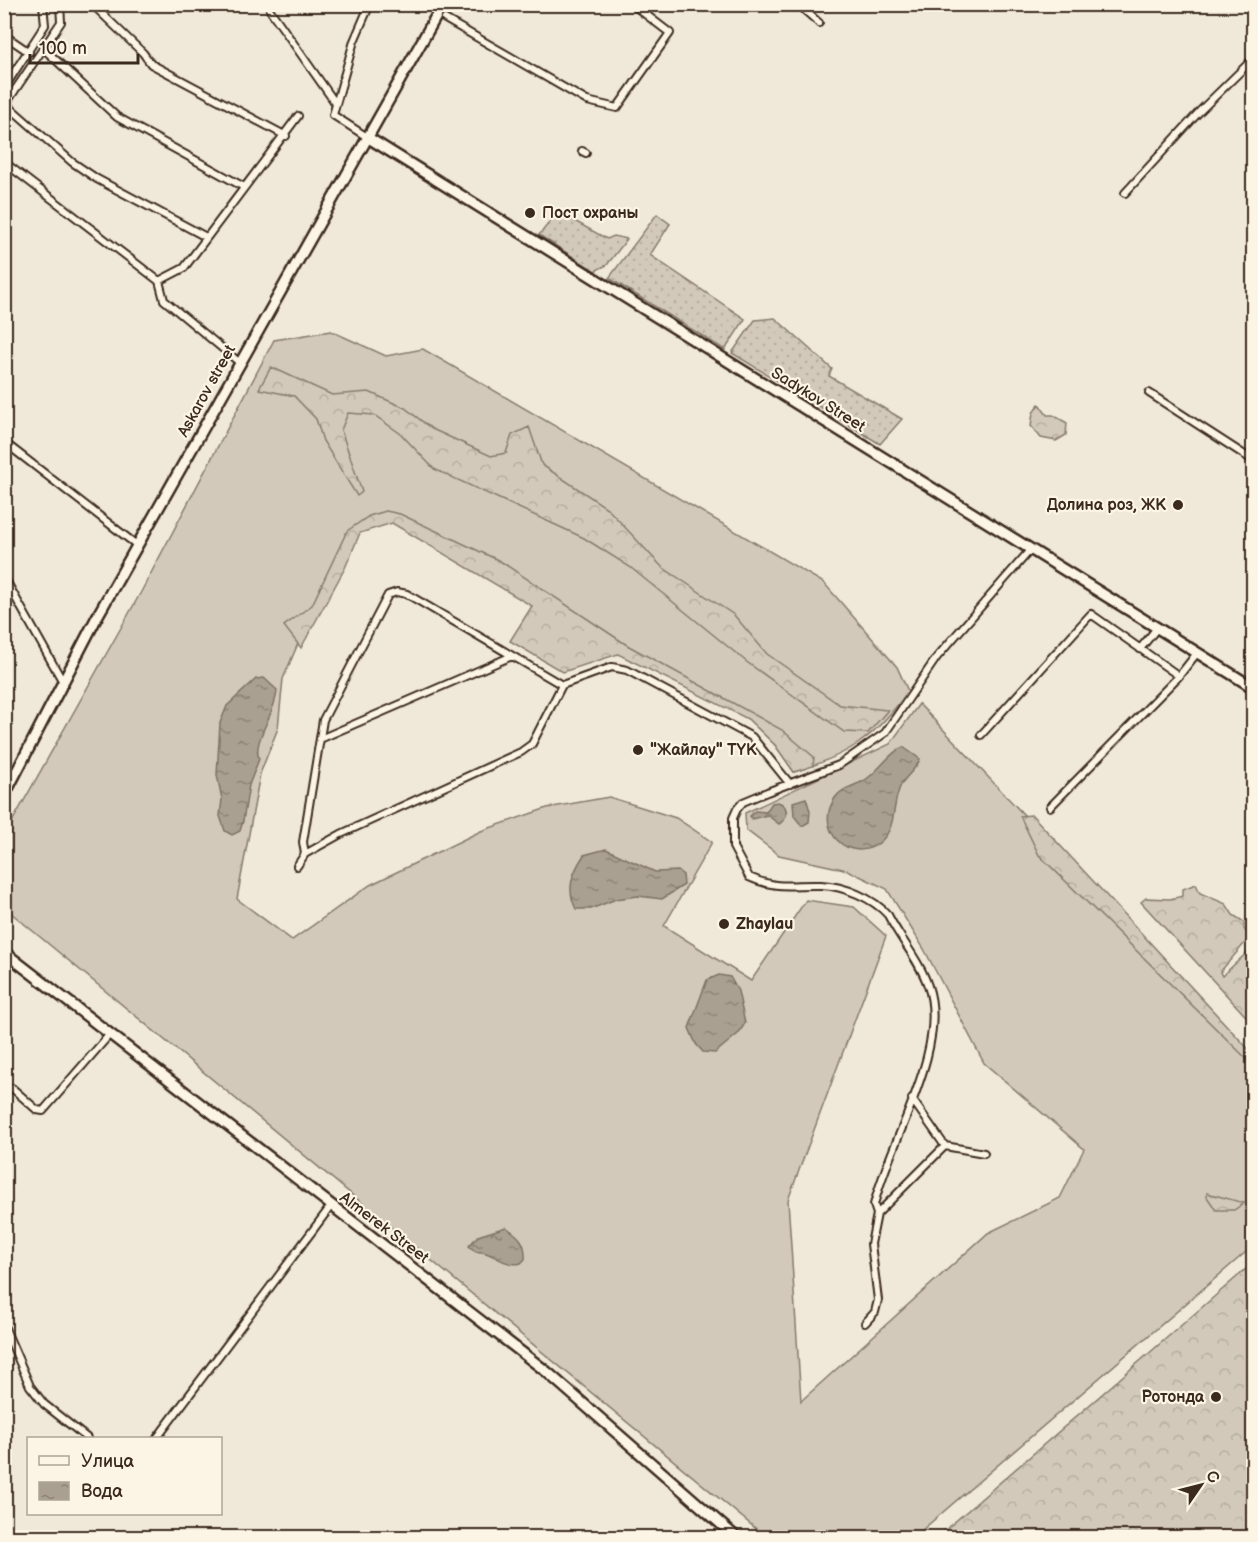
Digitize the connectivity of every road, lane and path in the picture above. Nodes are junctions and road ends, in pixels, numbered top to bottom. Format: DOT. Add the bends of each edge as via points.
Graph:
graph roads {
  1 [pos="43,4"];
  2 [pos="60,4"];
  3 [pos="92,4"];
  4 [pos="370,4"];
  5 [pos="443,4"];
  6 [pos="633,4"];
  7 [pos="798,4"];
  8 [pos="270,10"];
  9 [pos="445,19"];
  10 [pos="819,23"];
  11 [pos="4,35"];
  12 [pos="43,48"];
  13 [pos="29,52"];
  14 [pos="1254,58"];
  15 [pos="4,88"];
  16 [pos="336,104"];
  17 [pos="5,105"];
  18 [pos="298,116"];
  19 [pos="286,136"];
  20 [pos="367,137"];
  21 [pos="4,162"];
  22 [pos="244,187"];
  23 [pos="1125,194"];
  24 [pos="206,237"];
  25 [pos="159,281"];
  26 [pos="240,363"];
  27 [pos="1149,393"];
  28 [pos="4,442"];
  29 [pos="1254,461"];
  30 [pos="138,546"];
  31 [pos="1031,549"];
  32 [pos="4,577"];
  33 [pos="1157,628"];
  34 [pos="1140,649"];
  35 [pos="1197,653"];
  36 [pos="512,656"];
  37 [pos="1179,676"];
  38 [pos="63,682"];
  39 [pos="562,685"];
  40 [pos="1254,688"];
  41 [pos="981,735"];
  42 [pos="320,739"];
  43 [pos="4,761"];
  44 [pos="14,777"];
  45 [pos="790,783"];
  46 [pos="4,796"];
  47 [pos="1050,807"];
  48 [pos="305,854"];
  49 [pos="297,866"];
  50 [pos="4,952"];
  51 [pos="110,1034"];
  52 [pos="12,1088"];
  53 [pos="912,1099"];
  54 [pos="945,1146"];
  55 [pos="984,1153"];
  56 [pos="331,1206"];
  57 [pos="877,1214"];
  58 [pos="865,1323"];
  59 [pos="4,1326"];
  60 [pos="86,1437"];
  61 [pos="158,1437"];
  62 [pos="737,1538"];
  1 -- 13 [label="street" via="45,25"];
  2 -- 12 [label="street" via="61,22"];
  3 -- 19 [label="street" via="151,64"];
  4 -- 16 [label="street" via="354,41"];
  5 -- 20 [label="street, Askarov street"];
  6 -- 9 [label="street" via="669,33 617,108 587,101"];
  7 -- 10 [label="street"];
  8 -- 16 [label="street"];
  11 -- 13 [label="street"];
  12 -- 17 [label="street"];
  12 -- 22 [label="street" via="117,117"];
  13 -- 15 [label="street"];
  14 -- 23 [label="street"];
  16 -- 20 [label="street" via="333,115"];
  17 -- 24 [label="street" via="97,179"];
  18 -- 19 [label="street"];
  19 -- 22 [label="street"];
  20 -- 26 [label="street, Askarov street"];
  20 -- 31 [label="street, Sadykov Street"];
  21 -- 25 [label="street"];
  22 -- 24 [label="street"];
  24 -- 25 [label="street" via="184,268"];
  25 -- 26 [label="street" via="164,300"];
  26 -- 30 [label="street, Askarov street"];
  27 -- 29 [label="street"];
  28 -- 30 [label="street"];
  30 -- 38 [label="street, Askarov street"];
  31 -- 33 [label="street, Sadykov Street"];
  31 -- 45 [label="street" via="937,657 885,733 839,765"];
  32 -- 38 [label="street"];
  33 -- 34 [label="street"];
  33 -- 35 [label="street, Sadykov Street"];
  34 -- 37 [label="street"];
  34 -- 41 [label="street" via="1091,614"];
  35 -- 37 [label="street"];
  35 -- 40 [label="street, Sadykov Street"];
  36 -- 39 [label="street"];
  36 -- 42 [label="street"];
  36 -- 42 [label="street" via="407,594 388,595 323,720"];
  37 -- 47 [label="street"];
  38 -- 44 [label="street, Askarov street"];
  39 -- 45 [label="street" via="612,667 627,670 752,736"];
  39 -- 48 [label="street" via="532,744 521,752"];
  42 -- 48 [label="street" via="303,842"];
  43 -- 44 [label="street"];
  44 -- 46 [label="street, Askarov street"];
  45 -- 53 [label="street" via="743,802 733,818 733,847 749,877 764,884 831,886 871,900 888,915 928,985 934,1007 932,1035"];
  48 -- 49 [label="street"];
  50 -- 51 [label="street, Almerek Street"];
  51 -- 52 [label="street" via="43,1111"];
  51 -- 56 [label="street, Almerek Street"];
  53 -- 54 [label="street"];
  53 -- 57 [label="street" via="877,1194"];
  54 -- 55 [label="street"];
  54 -- 57 [label="street"];
  56 -- 61 [label="street"];
  56 -- 62 [label="street, Almerek Street" via="548,1372"];
  57 -- 58 [label="street" via="871,1244 878,1300 875,1312"];
  59 -- 60 [label="street" via="30,1386 44,1404"];
}
